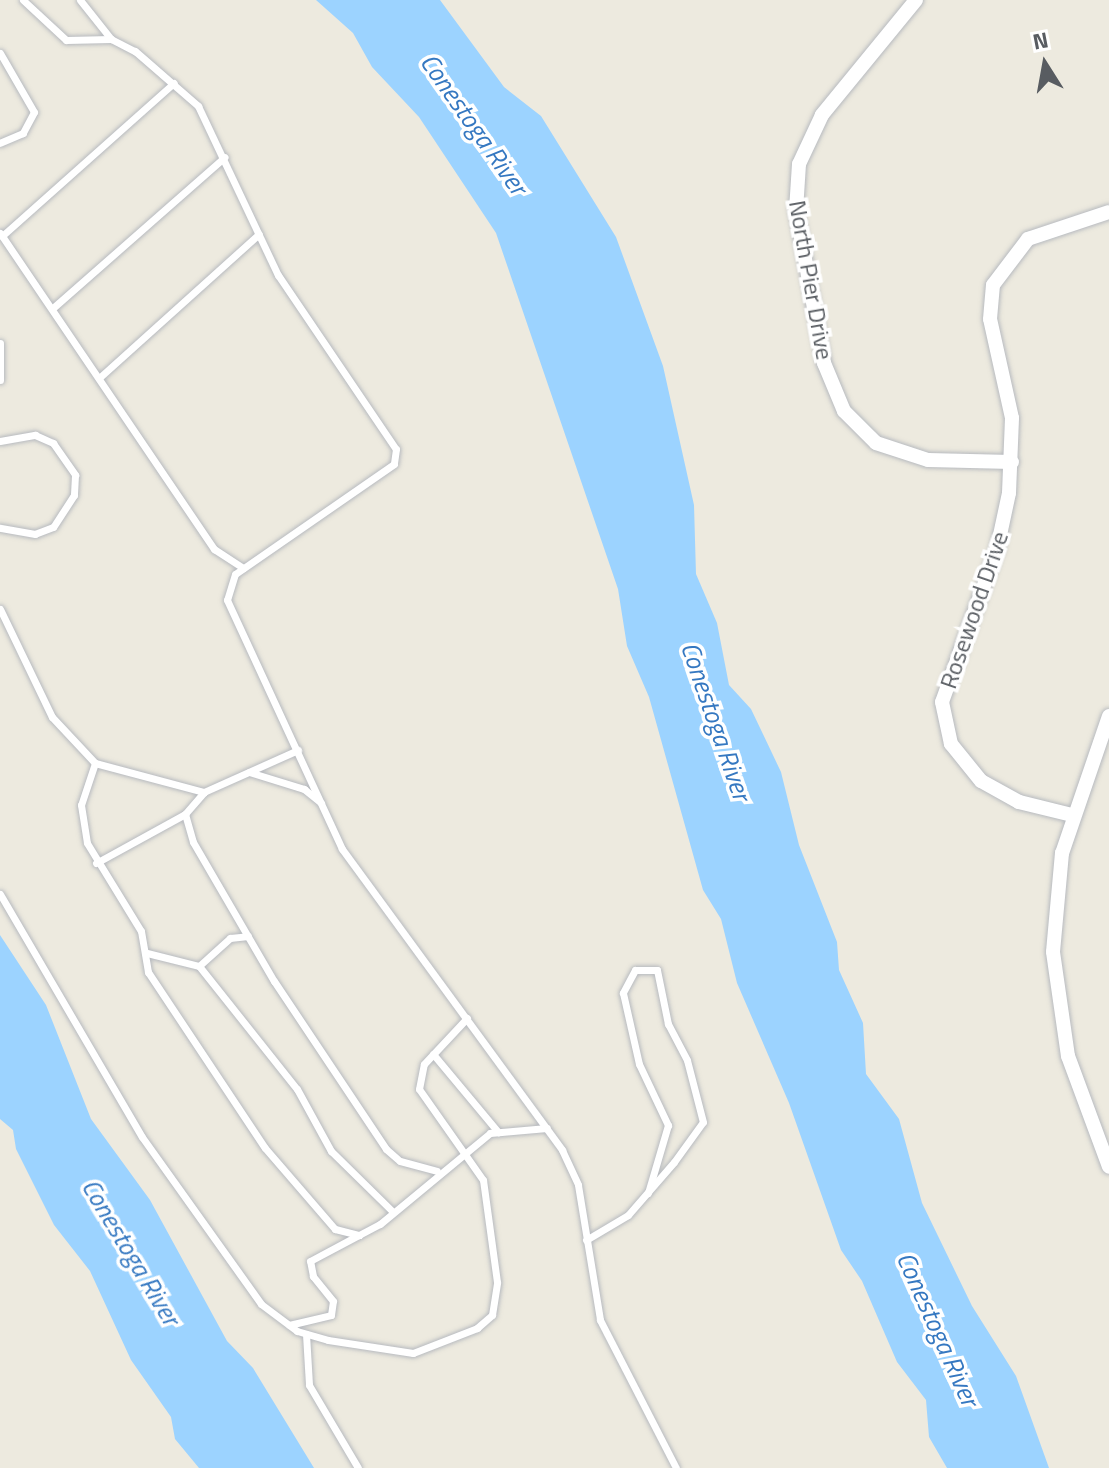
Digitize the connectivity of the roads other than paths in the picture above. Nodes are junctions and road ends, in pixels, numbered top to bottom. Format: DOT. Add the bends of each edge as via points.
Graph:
graph roads {
  1 [pos="23,0"];
  2 [pos="80,0"];
  3 [pos="916,0"];
  4 [pos="111,39"];
  5 [pos="0,53"];
  6 [pos="174,83"];
  7 [pos="0,143"];
  8 [pos="225,157"];
  9 [pos="1109,212"];
  10 [pos="1,234"];
  11 [pos="259,234"];
  12 [pos="54,307"];
  13 [pos="0,343"];
  14 [pos="99,378"];
  15 [pos="0,380"];
  16 [pos="0,441"];
  17 [pos="1012,462"];
  18 [pos="0,528"];
  19 [pos="243,568"];
  20 [pos="0,609"];
  21 [pos="1109,716"];
  22 [pos="298,750"];
  23 [pos="95,763"];
  24 [pos="248,772"];
  25 [pos="204,792"];
  26 [pos="322,804"];
  27 [pos="185,814"];
  28 [pos="1072,815"];
  29 [pos="96,863"];
  30 [pos="0,894"];
  31 [pos="248,936"];
  32 [pos="147,953"];
  33 [pos="199,966"];
  34 [pos="467,1018"];
  35 [pos="433,1054"];
  36 [pos="547,1128"];
  37 [pos="498,1132"];
  38 [pos="466,1150"];
  39 [pos="1109,1167"];
  40 [pos="437,1171"];
  41 [pos="648,1193"];
  42 [pos="391,1210"];
  43 [pos="359,1235"];
  44 [pos="586,1240"];
  45 [pos="289,1325"];
  46 [pos="306,1334"];
  47 [pos="358,1468"];
  48 [pos="676,1468"];
  1 -- 4 [label="lane" via="66,40"];
  2 -- 4 [label="lane"];
  3 -- 17 [label="street, North Pier Drive" via="822,115 799,164 796,210 824,363 844,411 884,448 928,460"];
  4 -- 6 [label="lane"];
  5 -- 7 [label="lane" via="34,112 23,133"];
  6 -- 8 [label="lane" via="198,106"];
  6 -- 10 [label="lane"];
  8 -- 11 [label="lane"];
  8 -- 12 [label="lane"];
  9 -- 17 [label="street, Rosewood Drive" via="1028,239 993,285 990,319 1012,418"];
  10 -- 12 [label="lane"];
  11 -- 14 [label="lane"];
  11 -- 19 [label="lane" via="278,275 396,449 394,464"];
  12 -- 14 [label="lane"];
  13 -- 15 [label="lane"];
  14 -- 19 [label="lane" via="214,549"];
  16 -- 18 [label="lane" via="35,435 53,443 67,457 75,485 67,513 53,527 35,534"];
  17 -- 28 [label="street, Rosewood Drive" via="997,549 946,678 945,722 957,756 990,789"];
  19 -- 22 [label="lane" via="235,574 227,600 254,669"];
  20 -- 23 [label="lane" via="52,717"];
  21 -- 28 [label="street"];
  22 -- 24 [label="lane"];
  22 -- 26 [label="lane"];
  23 -- 25 [label="lane"];
  23 -- 29 [label="lane" via="81,805"];
  24 -- 25 [label="lane"];
  24 -- 26 [label="lane" via="304,789"];
  25 -- 27 [label="lane"];
  26 -- 34 [label="lane" via="342,849"];
  27 -- 29 [label="lane"];
  27 -- 31 [label="lane" via="193,842"];
  28 -- 39 [label="street" via="1056,893 1055,992 1075,1080"];
  29 -- 32 [label="lane" via="141,931"];
  30 -- 45 [label="lane" via="142,1137 261,1304"];
  31 -- 33 [label="lane" via="230,938"];
  31 -- 40 [label="lane" via="386,1149 400,1161"];
  32 -- 33 [label="lane"];
  32 -- 43 [label="lane" via="148,972 265,1148 335,1229"];
  33 -- 42 [label="lane" via="297,1089 331,1151"];
  34 -- 35 [label="lane"];
  34 -- 36 [label="lane"];
  35 -- 37 [label="lane"];
  35 -- 38 [label="lane" via="424,1064 419,1089"];
  36 -- 37 [label="lane"];
  36 -- 44 [label="lane" via="578,1185"];
  37 -- 38 [label="lane"];
  38 -- 40 [label="lane"];
  38 -- 46 [label="lane" via="483,1180 493,1231 492,1315 477,1328 413,1353"];
  40 -- 42 [label="lane"];
  41 -- 41 [label="lane" via="703,1122 687,1060 668,1024 657,970 635,970 623,993 639,1064 668,1125"];
  41 -- 44 [label="lane" via="628,1215"];
  42 -- 43 [label="lane"];
  43 -- 45 [label="lane" via="310,1261 313,1276 333,1301 331,1315"];
  44 -- 48 [label="lane" via="600,1320"];
  45 -- 46 [label="lane"];
  46 -- 47 [label="lane" via="309,1385"];
}
